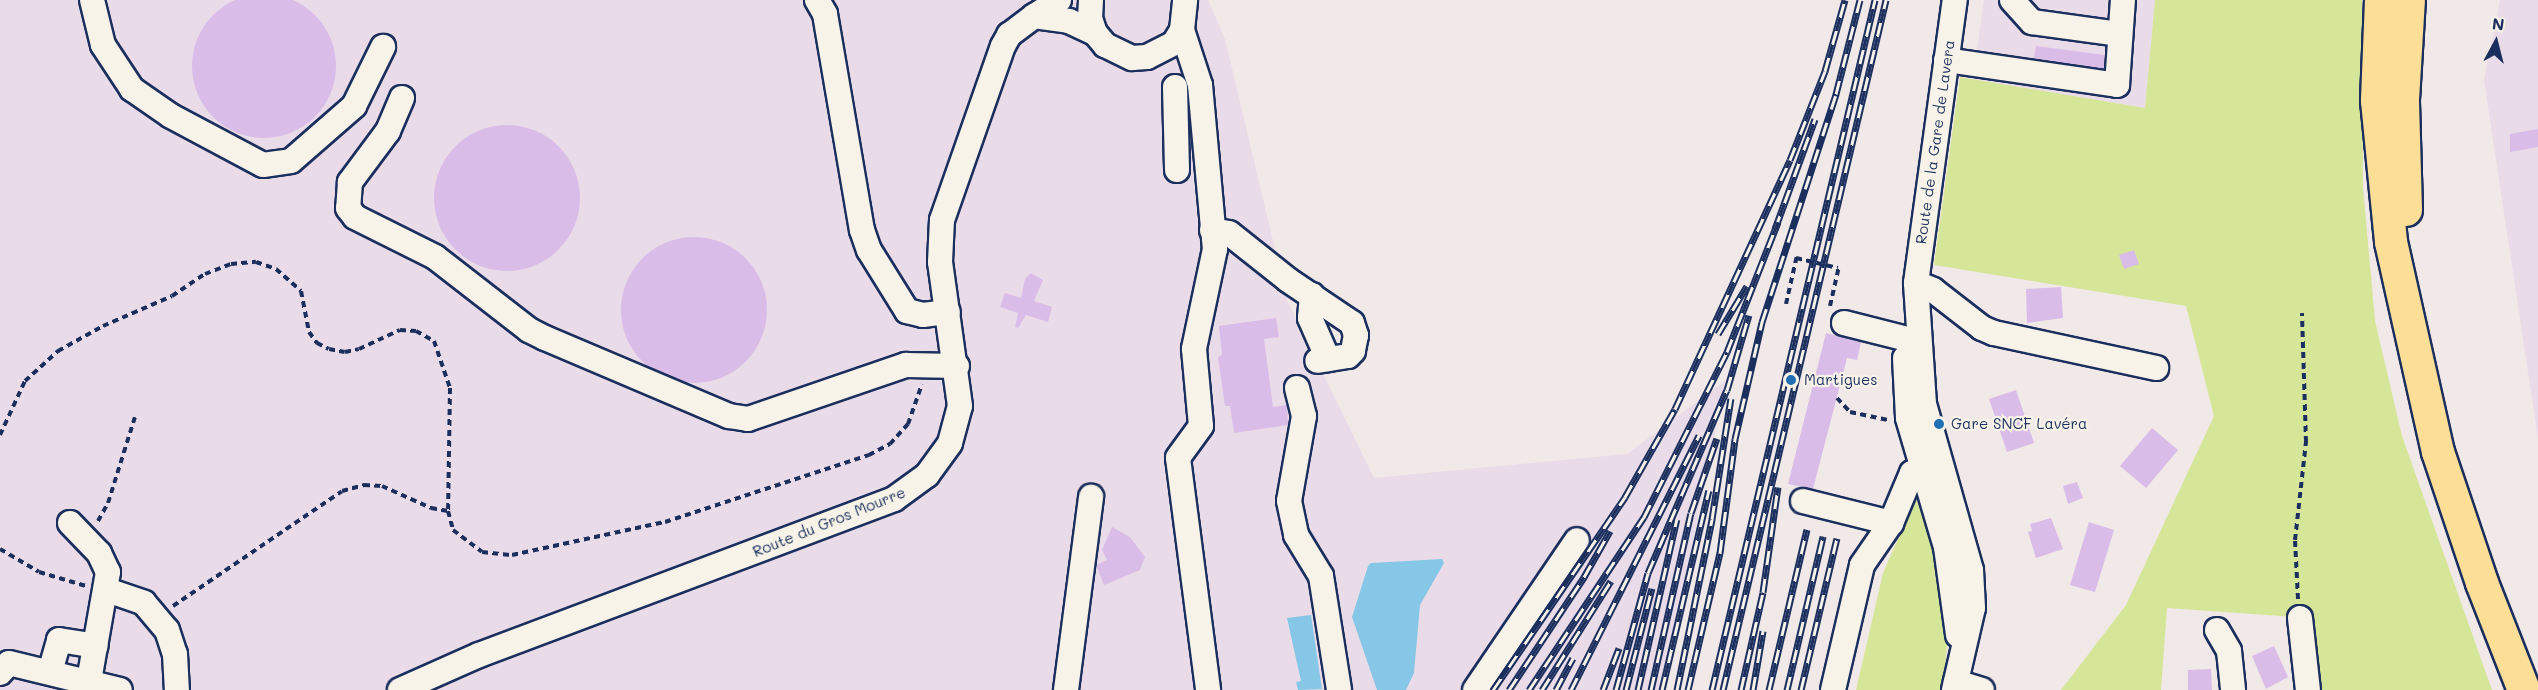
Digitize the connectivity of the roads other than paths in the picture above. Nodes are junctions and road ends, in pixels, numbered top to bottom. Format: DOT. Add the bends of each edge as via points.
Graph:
graph roads {
  1 [pos="92,0"];
  2 [pos="817,0"];
  3 [pos="1059,0"];
  4 [pos="1091,0"];
  5 [pos="1185,0"];
  6 [pos="1955,0"];
  7 [pos="2012,0"];
  8 [pos="2123,0"];
  9 [pos="2381,0"];
  10 [pos="2409,0"];
  11 [pos="1034,16"];
  12 [pos="1182,30"];
  13 [pos="1095,33"];
  14 [pos="2120,34"];
  15 [pos="383,47"];
  16 [pos="1148,57"];
  17 [pos="1946,60"];
  18 [pos="1200,85"];
  19 [pos="1175,87"];
  20 [pos="402,98"];
  21 [pos="1177,170"];
  22 [pos="1212,230"];
  23 [pos="1916,283"];
  24 [pos="1312,295"];
  25 [pos="948,312"];
  26 [pos="1836,318"];
  27 [pos="2410,330"];
  28 [pos="1912,340"];
  29 [pos="957,366"];
  30 [pos="2156,368"];
  31 [pos="1297,388"];
  32 [pos="1930,462"];
  33 [pos="1091,496"];
  34 [pos="1803,501"];
  35 [pos="1891,523"];
  36 [pos="78,531"];
  37 [pos="1577,540"];
  38 [pos="107,590"];
  39 [pos="2300,618"];
  40 [pos="2217,630"];
  41 [pos="96,646"];
  42 [pos="50,672"];
  43 [pos="0,673"];
  44 [pos="89,681"];
  45 [pos="1955,686"];
  46 [pos="120,690"];
  47 [pos="177,690"];
  48 [pos="400,690"];
  49 [pos="1066,690"];
  50 [pos="1208,690"];
  51 [pos="1339,690"];
  52 [pos="1475,690"];
  53 [pos="1833,690"];
  54 [pos="1982,690"];
  55 [pos="2233,690"];
  56 [pos="2308,690"];
  57 [pos="2524,690"];
  1 -- 15 [label="street" via="103,45 115,69 132,89 171,116 263,165 291,161 354,106"];
  2 -- 25 [label="street" via="825,14 862,230 869,250 907,311 923,315"];
  3 -- 11 [label="street, Route du Gros Mourre"];
  4 -- 13 [label="street" via="1090,18"];
  5 -- 12 [label="street"];
  6 -- 17 [label="street, Route de la Gare de Lavera"];
  7 -- 14 [label="street" via="2032,22"];
  8 -- 14 [label="street"];
  9 -- 27 [label="main road" via="2380,156 2391,242"];
  10 -- 27 [label="main road" via="2403,100"];
  11 -- 13 [label="street" via="1061,19"];
  11 -- 25 [label="street, Route du Gros Mourre" via="1009,35 1003,46 948,198 939,241"];
  12 -- 16 [label="street" via="1174,43"];
  12 -- 18 [label="street"];
  13 -- 16 [label="street" via="1118,54"];
  14 -- 17 [label="street" via="2117,85"];
  16 -- 19 [label="street" via="1166,72"];
  17 -- 23 [label="street, Route de la Gare de Lavera"];
  18 -- 19 [label="street"];
  18 -- 22 [label="street"];
  19 -- 21 [label="street"];
  20 -- 29 [label="street" via="388,130 350,182 348,208 355,217 435,257 529,330 729,416 748,419 879,372 924,365"];
  22 -- 24 [label="street" via="1229,233"];
  22 -- 50 [label="street" via="1215,249 1194,349 1201,426 1178,458"];
  23 -- 28 [label="street, Route de la Gare de Lavera"];
  23 -- 30 [label="street" via="1933,290 1994,333"];
  24 -- 24 [label="street" via="1352,323 1356,335 1348,356 1323,360 1310,318"];
  25 -- 29 [label="street, Route du Gros Mourre"];
  26 -- 28 [label="street"];
  27 -- 57 [label="main road" via="2439,452 2482,583"];
  28 -- 32 [label="street, Route de la Gare de Lavera"];
  29 -- 48 [label="street, Route du Gros Mourre" via="960,406 956,426 939,460 911,490 479,655"];
  31 -- 51 [label="street" via="1304,416 1289,501 1296,535 1321,576"];
  32 -- 35 [label="street" via="1908,478"];
  32 -- 45 [label="street, Route de la Gare de Lavera" via="1968,551 1973,589 1970,625"];
  33 -- 49 [label="street"];
  34 -- 35 [label="street"];
  35 -- 53 [label="street" via="1862,565"];
  36 -- 38 [label="street" via="105,562"];
  37 -- 52 [label="street"];
  38 -- 41 [label="street"];
  38 -- 47 [label="street" via="144,603 167,630 175,654"];
  39 -- 56 [label="street"];
  40 -- 55 [label="street" via="2229,651"];
  41 -- 42 [label="street" via="59,640"];
  41 -- 44 [label="street"];
  42 -- 43 [label="street" via="9,663"];
  42 -- 44 [label="street"];
  44 -- 46 [label="street"];
  45 -- 54 [label="street"];
}
